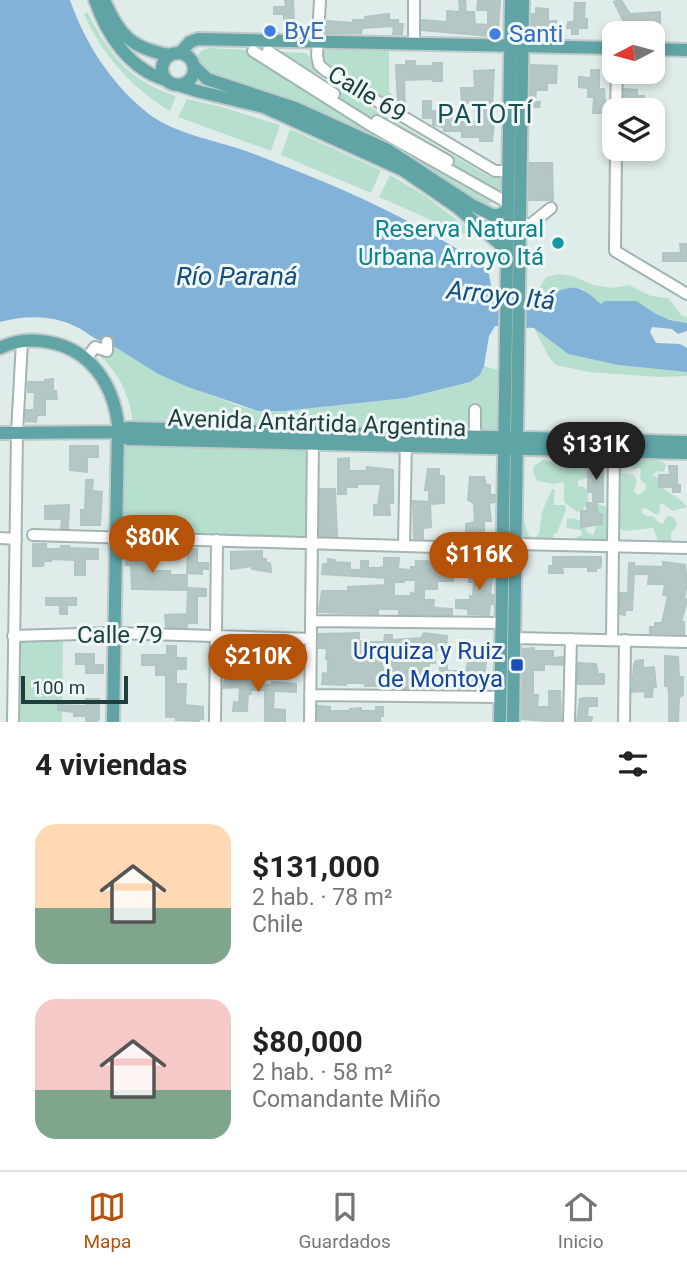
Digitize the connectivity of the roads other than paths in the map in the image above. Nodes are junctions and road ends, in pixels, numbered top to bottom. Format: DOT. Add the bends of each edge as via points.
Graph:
graph roads {
  1 [pos="95,0"];
  2 [pos="104,0"];
  3 [pos="320,0"];
  4 [pos="414,0"];
  5 [pos="511,0"];
  6 [pos="523,0"];
  7 [pos="319,42"];
  8 [pos="414,44"];
  9 [pos="516,46"];
  10 [pos="602,48"];
  11 [pos="665,49"];
  12 [pos="687,50"];
  13 [pos="253,51"];
  14 [pos="268,51"];
  15 [pos="183,58"];
  16 [pos="166,80"];
  17 [pos="179,85"];
  18 [pos="616,161"];
  19 [pos="509,168"];
  20 [pos="508,202"];
  21 [pos="551,208"];
  22 [pos="519,225"];
  23 [pos="507,257"];
  24 [pos="513,290"];
  25 [pos="687,294"];
  26 [pos="22,341"];
  27 [pos="107,342"];
  28 [pos="0,348"];
  29 [pos="86,359"];
  30 [pos="475,410"];
  31 [pos="0,432"];
  32 [pos="117,432"];
  33 [pos="17,433"];
  34 [pos="475,438"];
  35 [pos="313,439"];
  36 [pos="406,441"];
  37 [pos="687,442"];
  38 [pos="511,444"];
  39 [pos="614,452"];
  40 [pos="687,453"];
  41 [pos="33,534"];
  42 [pos="116,537"];
  43 [pos="0,538"];
  44 [pos="16,539"];
  45 [pos="217,540"];
  46 [pos="312,543"];
  47 [pos="404,546"];
  48 [pos="613,546"];
  49 [pos="509,547"];
  50 [pos="687,548"];
  51 [pos="311,621"];
  52 [pos="502,623"];
  53 [pos="114,634"];
  54 [pos="13,636"];
  55 [pos="216,636"];
  56 [pos="514,638"];
  57 [pos="311,639"];
  58 [pos="571,639"];
  59 [pos="612,640"];
  60 [pos="625,640"];
  61 [pos="687,642"];
  62 [pos="310,695"];
  63 [pos="501,697"];
  64 [pos="0,721"];
  65 [pos="13,722"];
  66 [pos="113,722"];
  67 [pos="215,722"];
  68 [pos="310,722"];
  69 [pos="500,722"];
  70 [pos="513,722"];
  71 [pos="569,722"];
  72 [pos="624,722"];
  1 -- 16 [label="main road" via="123,52"];
  2 -- 15 [label="main road" via="118,29 138,47"];
  3 -- 7 [label="street, Calle 69"];
  4 -- 8 [label="street"];
  5 -- 9 [label="main road"];
  6 -- 9 [label="main road"];
  7 -- 8 [label="main road"];
  7 -- 15 [label="main road" via="208,40"];
  7 -- 19 [label="street, Calle 69" via="319,65 326,71 495,171"];
  8 -- 9 [label="main road"];
  9 -- 10 [label="main road"];
  9 -- 19 [label="main road"];
  9 -- 22 [label="main road"];
  11 -- 12 [label="main road"];
  13 -- 20 [label="street" via="375,128"];
  14 -- 20 [label="street"];
  15 -- 16 [label="main road" via="162,65"];
  15 -- 17 [label="main road" via="189,81"];
  15 -- 20 [label="main road" via="207,79 295,108 388,150 492,215 500,215"];
  16 -- 17 [label="main road"];
  17 -- 23 [label="main road" via="264,107 403,170 457,207 500,244"];
  18 -- 25 [label="street" via="615,251"];
  19 -- 20 [label="main road"];
  20 -- 23 [label="main road"];
  21 -- 22 [label="street" via="531,224"];
  22 -- 24 [label="main road"];
  23 -- 24 [label="main road"];
  24 -- 38 [label="main road"];
  26 -- 28 [label="main road"];
  26 -- 29 [label="main road" via="57,344"];
  26 -- 33 [label="street"];
  27 -- 29 [label="street" via="107,351 95,347"];
  29 -- 32 [label="main road" via="110,389"];
  30 -- 34 [label="street"];
  31 -- 33 [label="main road, Avenida Antártida Argentina"];
  32 -- 33 [label="main road, Avenida Antártida Argentina"];
  32 -- 35 [label="main road, Avenida Antártida Argentina" via="132,428"];
  32 -- 42 [label="main road"];
  33 -- 44 [label="street"];
  34 -- 36 [label="main road, Avenida Antártida Argentina"];
  34 -- 38 [label="main road, Avenida Antártida Argentina"];
  35 -- 36 [label="main road, Avenida Antártida Argentina"];
  35 -- 46 [label="street"];
  36 -- 38 [label="main road, Avenida Antártida Argentina"];
  36 -- 47 [label="street"];
  37 -- 38 [label="main road"];
  38 -- 39 [label="main road"];
  38 -- 49 [label="main road"];
  39 -- 40 [label="main road"];
  39 -- 48 [label="street"];
  41 -- 42 [label="street"];
  42 -- 45 [label="street"];
  42 -- 53 [label="main road"];
  43 -- 44 [label="street"];
  44 -- 54 [label="street"];
  45 -- 46 [label="street"];
  45 -- 55 [label="street"];
  46 -- 47 [label="street"];
  46 -- 51 [label="street"];
  47 -- 49 [label="street"];
  48 -- 49 [label="street"];
  48 -- 50 [label="street"];
  48 -- 59 [label="street"];
  49 -- 52 [label="main road"];
  49 -- 56 [label="main road"];
  51 -- 52 [label="street"];
  51 -- 57 [label="street"];
  52 -- 63 [label="main road"];
  53 -- 54 [label="street, Calle 79"];
  53 -- 55 [label="street, Calle 79"];
  53 -- 66 [label="main road"];
  54 -- 65 [label="street"];
  55 -- 57 [label="street, Calle 79"];
  55 -- 67 [label="street"];
  56 -- 58 [label="street"];
  56 -- 70 [label="main road"];
  57 -- 62 [label="street"];
  58 -- 59 [label="street"];
  58 -- 71 [label="street"];
  59 -- 60 [label="street"];
  60 -- 61 [label="street"];
  60 -- 72 [label="street"];
  62 -- 63 [label="street"];
  62 -- 68 [label="street"];
  63 -- 69 [label="main road"];
  64 -- 65 [label="street"];
}
